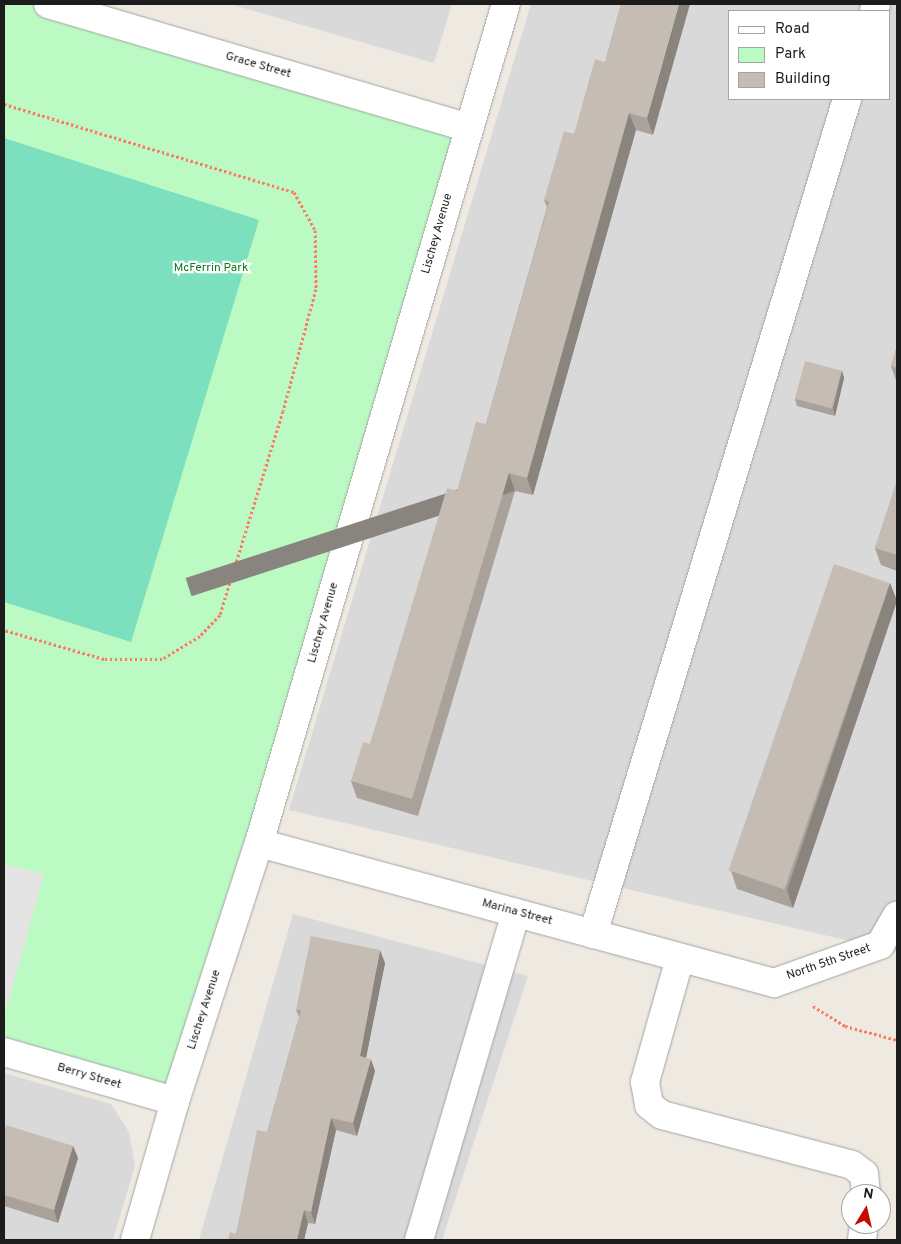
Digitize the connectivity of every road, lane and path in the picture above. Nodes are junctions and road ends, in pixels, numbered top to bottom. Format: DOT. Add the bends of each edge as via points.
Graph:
graph roads {
  1 [pos="48,4"];
  2 [pos="506,4"];
  3 [pos="847,100"];
  4 [pos="4,104"];
  5 [pos="469,128"];
  6 [pos="4,630"];
  7 [pos="259,843"];
  8 [pos="516,913"];
  9 [pos="897,916"];
  10 [pos="593,934"];
  11 [pos="680,958"];
  12 [pos="774,983"];
  13 [pos="897,1040"];
  14 [pos="4,1052"];
  15 [pos="175,1101"];
  16 [pos="865,1184"];
  17 [pos="135,1240"];
  18 [pos="419,1240"];
  1 -- 5 [label="street, Grace Street"];
  2 -- 5 [label="street, Lischey Avenue"];
  3 -- 10 [label="street"];
  4 -- 6 [label="path" via="294,192 315,230 316,289 283,411 220,615 200,636 162,659 104,659"];
  5 -- 7 [label="street, Lischey Avenue"];
  7 -- 8 [label="street, Marina Street"];
  7 -- 15 [label="street, Lischey Avenue"];
  8 -- 10 [label="street, Marina Street"];
  8 -- 18 [label="street"];
  9 -- 12 [label="street, North 5th Street" via="880,945"];
  10 -- 11 [label="street, Marina Street"];
  11 -- 12 [label="street, Marina Street"];
  11 -- 16 [label="street" via="645,1082 649,1105 662,1115 852,1165 864,1174"];
  12 -- 13 [label="path" via="845,1026"];
  14 -- 15 [label="street, Berry Street"];
  15 -- 17 [label="street, Lischey Avenue"];
}
